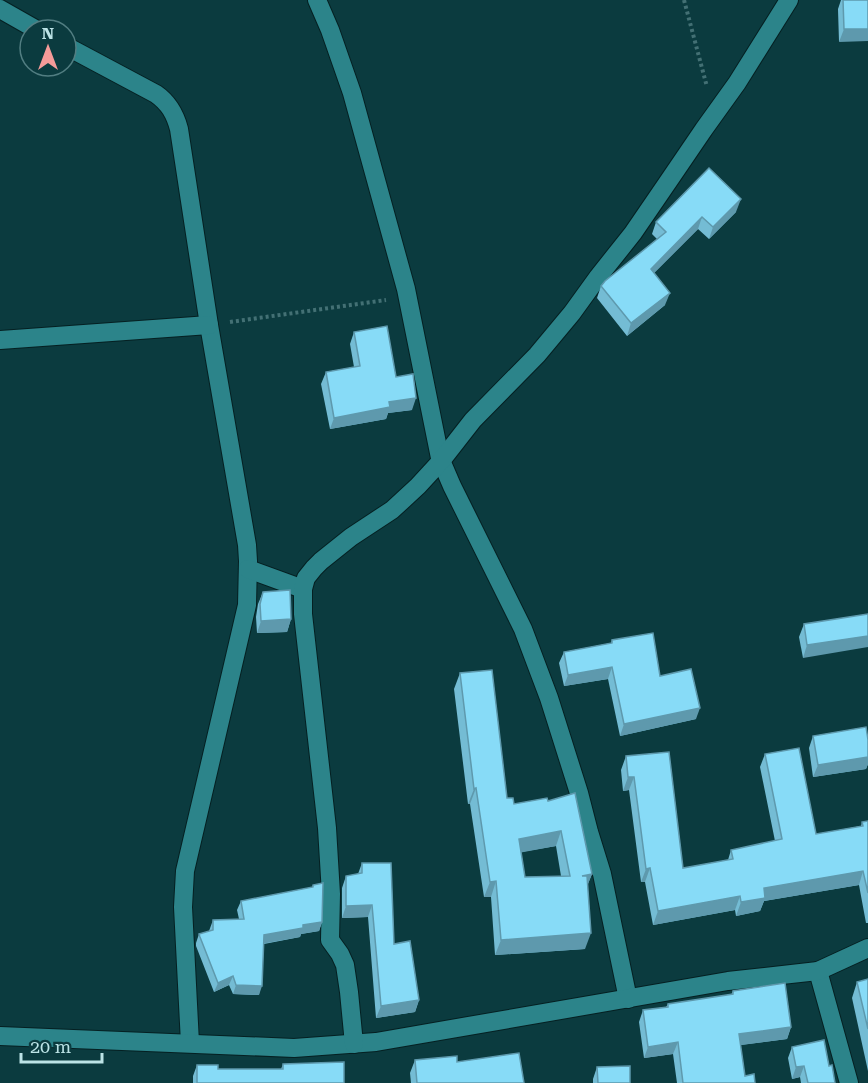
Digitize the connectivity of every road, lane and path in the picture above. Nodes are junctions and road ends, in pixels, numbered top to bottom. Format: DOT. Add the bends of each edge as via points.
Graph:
graph roads {
  1 [pos="317,0"];
  2 [pos="684,0"];
  3 [pos="789,0"];
  4 [pos="0,9"];
  5 [pos="18,19"];
  6 [pos="78,52"];
  7 [pos="719,108"];
  8 [pos="408,297"];
  9 [pos="209,325"];
  10 [pos="0,340"];
  11 [pos="441,461"];
  12 [pos="248,569"];
  13 [pos="303,590"];
  14 [pos="868,948"];
  15 [pos="818,971"];
  16 [pos="628,999"];
  17 [pos="0,1036"];
  18 [pos="190,1043"];
  19 [pos="354,1044"];
  20 [pos="849,1083"];
  1 -- 8 [label="street" via="352,93"];
  2 -- 7 [label="path" via="710,99"];
  3 -- 7 [label="street"];
  4 -- 5 [label="street"];
  6 -- 9 [label="street" via="164,99 174,114"];
  7 -- 11 [label="street" via="572,313 473,420"];
  8 -- 9 [label="path"];
  8 -- 11 [label="street"];
  9 -- 10 [label="street"];
  9 -- 12 [label="street"];
  11 -- 13 [label="street" via="392,510 321,561 306,578"];
  11 -- 16 [label="street" via="523,629 549,698 602,874"];
  12 -- 13 [label="street"];
  12 -- 18 [label="street" via="242,629 185,871 183,907"];
  13 -- 19 [label="street" via="327,828 330,940 345,965"];
  14 -- 15 [label="street"];
  15 -- 16 [label="street" via="728,981"];
  15 -- 20 [label="street"];
  16 -- 19 [label="street"];
  17 -- 18 [label="street"];
  18 -- 19 [label="street" via="294,1048"];
}
